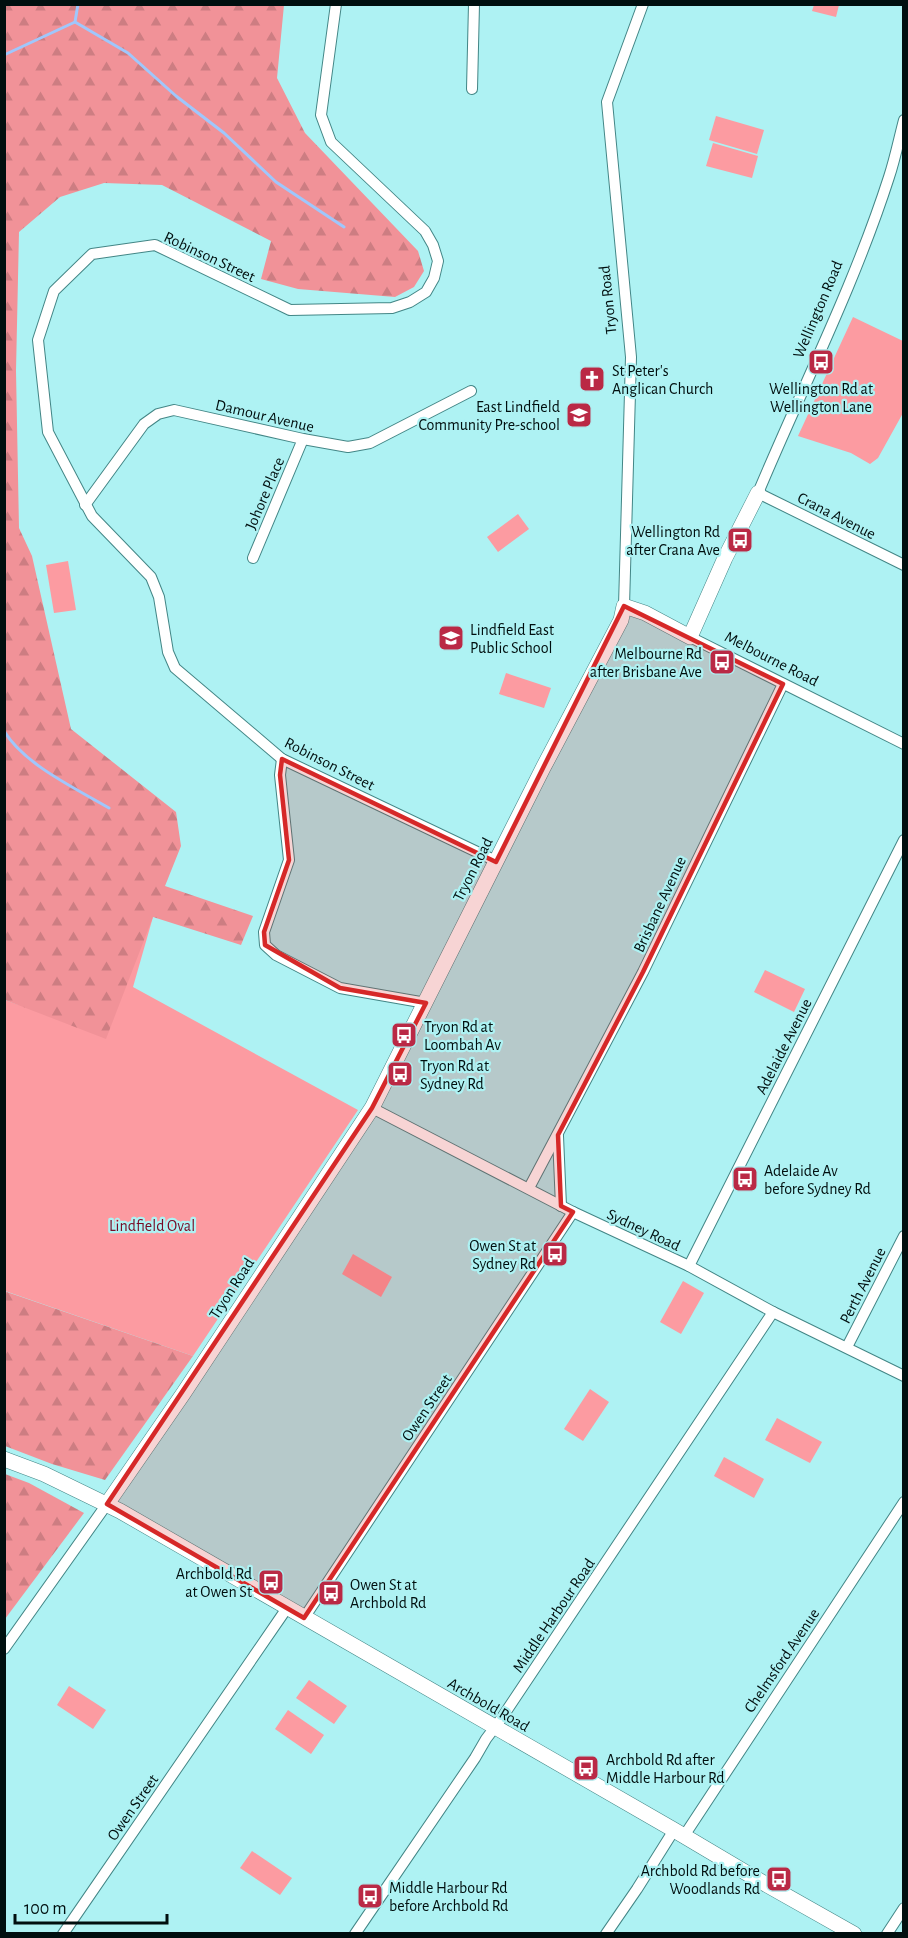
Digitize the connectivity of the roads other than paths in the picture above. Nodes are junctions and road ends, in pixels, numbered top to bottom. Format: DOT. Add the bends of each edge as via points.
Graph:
graph roads {
  1 [pos="336,4"];
  2 [pos="474,4"];
  3 [pos="643,4"];
  4 [pos="472,88"];
  5 [pos="903,120"];
  6 [pos="471,391"];
  7 [pos="303,439"];
  8 [pos="758,493"];
  9 [pos="85,505"];
  10 [pos="253,558"];
  11 [pos="903,565"];
  12 [pos="624,606"];
  13 [pos="690,637"];
  14 [pos="783,684"];
  15 [pos="903,744"];
  16 [pos="282,759"];
  17 [pos="903,840"];
  18 [pos="496,861"];
  19 [pos="426,1003"];
  20 [pos="372,1108"];
  21 [pos="558,1135"];
  22 [pos="530,1188"];
  23 [pos="561,1206"];
  24 [pos="573,1212"];
  25 [pos="903,1236"];
  26 [pos="689,1266"];
  27 [pos="773,1312"];
  28 [pos="847,1347"];
  29 [pos="903,1376"];
  30 [pos="4,1459"];
  31 [pos="903,1502"];
  32 [pos="107,1504"];
  33 [pos="287,1608"];
  34 [pos="304,1618"];
  35 [pos="4,1649"];
  36 [pos="494,1728"];
  37 [pos="679,1833"];
  38 [pos="903,1908"];
  39 [pos="63,1934"];
  40 [pos="355,1934"];
  41 [pos="606,1934"];
  42 [pos="854,1934"];
  43 [pos="886,1934"];
  1 -- 9 [label="street, Robinson Street" via="321,115 331,142 425,231 438,261 434,278 426,292 392,308 290,310 155,245 92,254 54,291 38,340 48,432"];
  2 -- 4 [label="street"];
  3 -- 12 [label="street, Tryon Road" via="607,102 631,357"];
  5 -- 8 [label="street, Wellington Road" via="889,176 869,230"];
  6 -- 7 [label="street, Damour Avenue" via="370,443 348,447"];
  7 -- 9 [label="street, Damour Avenue" via="174,410 158,414 144,424"];
  7 -- 10 [label="street, Johore Place"];
  8 -- 11 [label="street, Crana Avenue"];
  8 -- 13 [label="street, Wellington Road"];
  9 -- 16 [label="street, Robinson Street" via="151,577 175,668"];
  12 -- 13 [label="street, Melbourne Road"];
  12 -- 18 [label="street, Tryon Road" via="621,620"];
  13 -- 14 [label="street, Melbourne Road"];
  14 -- 15 [label="street, Melbourne Road"];
  14 -- 21 [label="street, Brisbane Avenue" via="643,972"];
  16 -- 18 [label="street, Robinson Street"];
  16 -- 19 [label="street" via="279,775 289,860 264,932 265,945 276,955 340,988"];
  17 -- 26 [label="street, Adelaide Avenue"];
  18 -- 19 [label="street, Tryon Road"];
  19 -- 20 [label="street, Tryon Road"];
  20 -- 22 [label="street, Sydney Road"];
  20 -- 32 [label="street, Tryon Road"];
  21 -- 22 [label="street, Brisbane Avenue"];
  21 -- 23 [label="street, Brisbane Avenue"];
  22 -- 23 [label="street, Sydney Road"];
  23 -- 24 [label="street, Sydney Road"];
  24 -- 26 [label="street, Sydney Road"];
  24 -- 34 [label="street, Owen Street"];
  25 -- 28 [label="street, Perth Avenue"];
  26 -- 27 [label="street, Sydney Road"];
  27 -- 28 [label="street, Sydney Road"];
  27 -- 36 [label="street, Middle Harbour Road"];
  28 -- 29 [label="street, Sydney Road"];
  30 -- 32 [label="street, Archbold Road"];
  31 -- 37 [label="street, Chelmsford Avenue"];
  32 -- 33 [label="street, Archbold Road"];
  32 -- 35 [label="street, Tryon Road"];
  33 -- 34 [label="street, Archbold Road"];
  33 -- 39 [label="street, Owen Street"];
  34 -- 36 [label="street, Archbold Road"];
  36 -- 37 [label="street, Archbold Road"];
  36 -- 40 [label="street, Middle Harbour Road"];
  37 -- 41 [label="street, Chelmsford Avenue"];
  37 -- 42 [label="street, Archbold Road"];
  38 -- 43 [label="street"];
}
